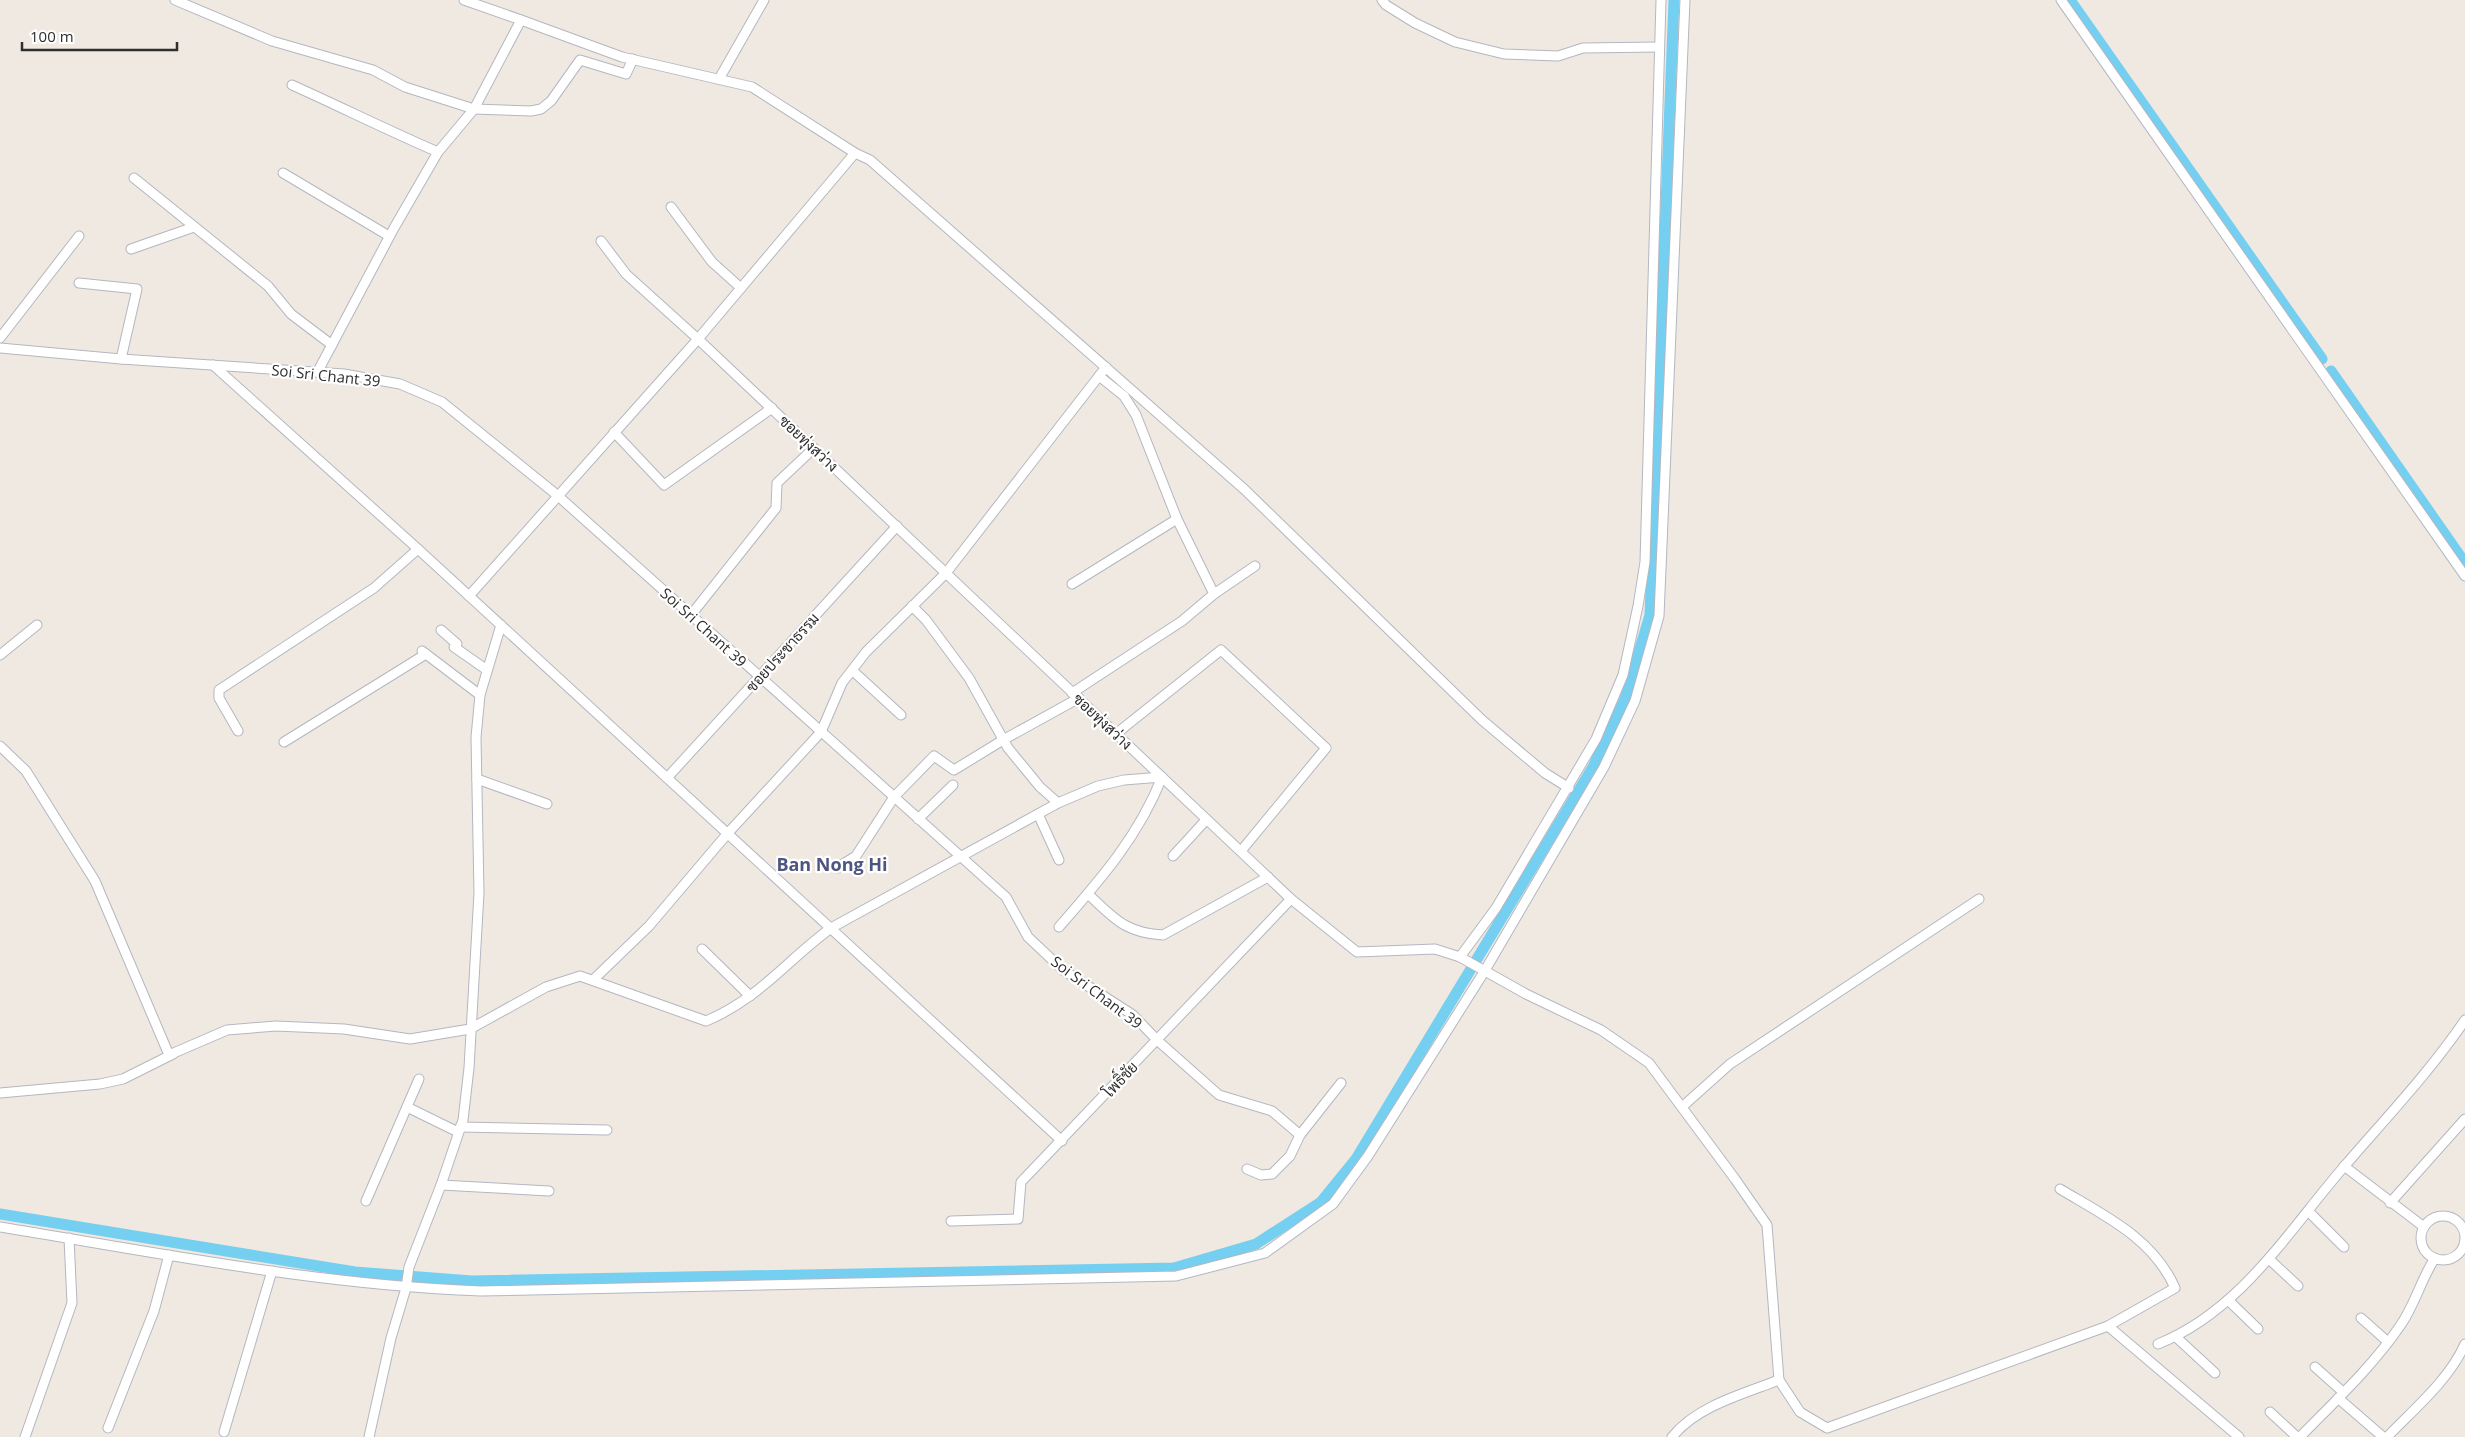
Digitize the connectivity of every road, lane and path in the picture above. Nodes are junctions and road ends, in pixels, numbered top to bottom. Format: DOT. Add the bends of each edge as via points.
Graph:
graph roads {
  1 [pos="175,0"];
  2 [pos="464,0"];
  3 [pos="764,0"];
  4 [pos="1382,0"];
  5 [pos="1661,0"];
  6 [pos="1685,0"];
  7 [pos="2061,0"];
  8 [pos="521,20"];
  9 [pos="1659,47"];
  10 [pos="633,59"];
  11 [pos="719,79"];
  12 [pos="292,85"];
  13 [pos="474,109"];
  14 [pos="438,152"];
  15 [pos="855,153"];
  16 [pos="283,174"];
  17 [pos="134,178"];
  18 [pos="671,208"];
  19 [pos="194,227"];
  20 [pos="79,236"];
  21 [pos="389,236"];
  22 [pos="602,241"];
  23 [pos="131,249"];
  24 [pos="78,283"];
  25 [pos="741,288"];
  26 [pos="0,338"];
  27 [pos="698,338"];
  28 [pos="332,345"];
  29 [pos="0,348"];
  30 [pos="121,359"];
  31 [pos="213,365"];
  32 [pos="1106,367"];
  33 [pos="318,371"];
  34 [pos="1099,376"];
  35 [pos="772,408"];
  36 [pos="614,432"];
  37 [pos="814,448"];
  38 [pos="557,495"];
  39 [pos="1177,519"];
  40 [pos="897,526"];
  41 [pos="418,549"];
  42 [pos="1255,566"];
  43 [pos="946,573"];
  44 [pos="2465,576"];
  45 [pos="1072,584"];
  46 [pos="1214,594"];
  47 [pos="469,596"];
  48 [pos="912,606"];
  49 [pos="691,616"];
  50 [pos="37,625"];
  51 [pos="501,625"];
  52 [pos="441,630"];
  53 [pos="0,655"];
  54 [pos="487,670"];
  55 [pos="853,671"];
  56 [pos="760,677"];
  57 [pos="480,694"];
  58 [pos="1076,696"];
  59 [pos="901,714"];
  60 [pos="238,731"];
  61 [pos="821,732"];
  62 [pos="1117,733"];
  63 [pos="1003,740"];
  64 [pos="284,742"];
  65 [pos="0,746"];
  66 [pos="1162,777"];
  67 [pos="668,778"];
  68 [pos="477,779"];
  69 [pos="954,785"];
  70 [pos="1569,788"];
  71 [pos="894,797"];
  72 [pos="1058,803"];
  73 [pos="546,804"];
  74 [pos="1038,814"];
  75 [pos="918,819"];
  76 [pos="1206,820"];
  77 [pos="728,834"];
  78 [pos="1241,851"];
  79 [pos="1173,856"];
  80 [pos="962,858"];
  81 [pos="1059,860"];
  82 [pos="837,868"];
  83 [pos="1268,877"];
  84 [pos="1088,894"];
  85 [pos="1291,898"];
  86 [pos="1979,898"];
  87 [pos="1059,927"];
  88 [pos="831,928"];
  89 [pos="702,949"];
  90 [pos="1463,960"];
  91 [pos="1481,970"];
  92 [pos="593,980"];
  93 [pos="750,996"];
  94 [pos="2465,1020"];
  95 [pos="470,1029"];
  96 [pos="1157,1040"];
  97 [pos="181,1050"];
  98 [pos="419,1079"];
  99 [pos="1341,1083"];
  100 [pos="0,1093"];
  101 [pos="407,1107"];
  102 [pos="1682,1107"];
  103 [pos="2465,1119"];
  104 [pos="459,1129"];
  105 [pos="607,1130"];
  106 [pos="1300,1136"];
  107 [pos="1062,1140"];
  108 [pos="2344,1166"];
  109 [pos="1247,1170"];
  110 [pos="441,1185"];
  111 [pos="2060,1189"];
  112 [pos="549,1191"];
  113 [pos="366,1201"];
  114 [pos="2390,1203"];
  115 [pos="2308,1212"];
  116 [pos="2462,1220"];
  117 [pos="951,1221"];
  118 [pos="0,1227"];
  119 [pos="2424,1227"];
  120 [pos="69,1238"];
  121 [pos="2344,1247"];
  122 [pos="2463,1252"];
  123 [pos="169,1255"];
  124 [pos="2435,1258"];
  125 [pos="2269,1259"];
  126 [pos="272,1271"];
  127 [pos="407,1284"];
  128 [pos="2298,1286"];
  129 [pos="2228,1300"];
  130 [pos="2361,1318"];
  131 [pos="2108,1326"];
  132 [pos="2258,1329"];
  133 [pos="2176,1337"];
  134 [pos="2388,1342"];
  135 [pos="2158,1344"];
  136 [pos="2465,1344"];
  137 [pos="2315,1367"];
  138 [pos="2215,1373"];
  139 [pos="1779,1380"];
  140 [pos="2341,1395"];
  141 [pos="2270,1412"];
  142 [pos="108,1428"];
  143 [pos="224,1432"];
  144 [pos="25,1437"];
  145 [pos="369,1437"];
  146 [pos="1672,1437"];
  147 [pos="2239,1437"];
  148 [pos="2298,1437"];
  149 [pos="2383,1437"];
  150 [pos="2387,1437"];
  1 -- 13 [label="street" via="272,41 373,70 405,87"];
  2 -- 8 [label="street"];
  3 -- 11 [label="street"];
  4 -- 9 [label="street" via="1415,23 1455,42 1504,54 1558,56 1583,48"];
  5 -- 9 [label="street"];
  6 -- 91 [label="street" via="1659,616 1635,701 1604,768"];
  7 -- 44 [label="street"];
  8 -- 10 [label="street"];
  8 -- 13 [label="street"];
  9 -- 70 [label="street" via="1645,562 1623,675 1596,739"];
  10 -- 11 [label="street"];
  10 -- 13 [label="street" via="626,74 580,60 551,101 541,109"];
  11 -- 15 [label="street" via="752,88"];
  12 -- 14 [label="street"];
  13 -- 14 [label="street"];
  14 -- 21 [label="street"];
  15 -- 25 [label="street"];
  15 -- 32 [label="street" via="870,160"];
  16 -- 21 [label="street"];
  17 -- 19 [label="street"];
  18 -- 25 [label="street" via="712,262"];
  19 -- 23 [label="street"];
  19 -- 28 [label="street" via="268,286 291,314"];
  20 -- 26 [label="street"];
  21 -- 28 [label="street"];
  22 -- 27 [label="street, ซอยทุ่งสว่าง" via="626,274"];
  24 -- 30 [label="street" via="136,289"];
  25 -- 27 [label="street"];
  27 -- 35 [label="street, ซอยทุ่งสว่าง"];
  27 -- 36 [label="street"];
  28 -- 33 [label="street"];
  29 -- 30 [label="street, Soi Sri Chant 39"];
  30 -- 31 [label="street, Soi Sri Chant 39"];
  31 -- 33 [label="street, Soi Sri Chant 39"];
  31 -- 41 [label="street"];
  32 -- 34 [label="street"];
  32 -- 70 [label="street" via="1244,488 1482,720 1545,773"];
  33 -- 38 [label="street, Soi Sri Chant 39" via="400,384 442,402"];
  34 -- 39 [label="street" via="1124,396 1136,415"];
  34 -- 43 [label="street"];
  35 -- 36 [label="street, ซอยทุ่งสว่าง" via="664,485"];
  35 -- 37 [label="street, ซอยทุ่งสว่าง"];
  36 -- 38 [label="street"];
  37 -- 40 [label="street, ซอยทุ่งสว่าง"];
  37 -- 49 [label="street" via="777,483 776,508"];
  38 -- 47 [label="street"];
  38 -- 49 [label="street, Soi Sri Chant 39"];
  39 -- 45 [label="street"];
  39 -- 46 [label="street"];
  40 -- 43 [label="street, ซอยทุ่งสว่าง"];
  40 -- 56 [label="street, ซอยประชาธรรม"];
  41 -- 47 [label="street"];
  41 -- 60 [label="street" via="374,588 219,690 219,698"];
  42 -- 46 [label="street"];
  43 -- 48 [label="street"];
  43 -- 58 [label="street, ซอยทุ่งสว่าง"];
  46 -- 58 [label="street" via="1182,621"];
  47 -- 51 [label="street"];
  48 -- 55 [label="street" via="866,652"];
  48 -- 63 [label="street" via="968,678"];
  49 -- 56 [label="street, Soi Sri Chant 39"];
  50 -- 53 [label="street"];
  51 -- 54 [label="street"];
  51 -- 67 [label="street"];
  52 -- 54 [label="street" via="457,644 454,648"];
  54 -- 57 [label="street"];
  55 -- 59 [label="street"];
  55 -- 61 [label="street" via="842,683"];
  56 -- 61 [label="street, Soi Sri Chant 39"];
  56 -- 67 [label="street, ซอยประชาธรรม"];
  57 -- 64 [label="street" via="424,652"];
  57 -- 68 [label="street"];
  58 -- 62 [label="street, ซอยทุ่งสว่าง"];
  58 -- 63 [label="street"];
  61 -- 71 [label="street, Soi Sri Chant 39"];
  61 -- 77 [label="street"];
  62 -- 66 [label="street, ซอยทุ่งสว่าง"];
  62 -- 78 [label="street" via="1221,650 1326,748"];
  63 -- 71 [label="street" via="954,770 934,756"];
  63 -- 72 [label="street" via="1040,787"];
  65 -- 97 [label="street" via="26,771 95,881 169,1055"];
  66 -- 72 [label="street" via="1098,786"];
  66 -- 76 [label="street, ซอยทุ่งสว่าง"];
  66 -- 84 [label="street" via="1134,834 1110,870"];
  67 -- 77 [label="street"];
  68 -- 73 [label="street"];
  68 -- 95 [label="street" via="479,893"];
  69 -- 75 [label="street"];
  70 -- 90 [label="street"];
  71 -- 75 [label="street, Soi Sri Chant 39"];
  71 -- 82 [label="street" via="856,856"];
  72 -- 74 [label="street"];
  74 -- 80 [label="street"];
  74 -- 81 [label="street"];
  75 -- 80 [label="street, Soi Sri Chant 39"];
  76 -- 78 [label="street, ซอยทุ่งสว่าง"];
  76 -- 79 [label="street"];
  77 -- 88 [label="street"];
  77 -- 92 [label="street" via="649,926"];
  78 -- 83 [label="street, ซอยทุ่งสว่าง"];
  80 -- 88 [label="street"];
  80 -- 96 [label="street, Soi Sri Chant 39" via="1006,897 1028,937 1063,970 1133,1015"];
  83 -- 84 [label="street" via="1162,935 1143,934 1121,924"];
  83 -- 85 [label="street, ซอยทุ่งสว่าง"];
  84 -- 87 [label="street"];
  85 -- 90 [label="street, ซอยทุ่งสว่าง" via="1357,952 1435,949"];
  85 -- 96 [label="street, โพธิ์ชัย"];
  86 -- 102 [label="street" via="1730,1064"];
  88 -- 93 [label="street"];
  88 -- 107 [label="street"];
  89 -- 93 [label="street"];
  90 -- 91 [label="street, ซอยทุ่งสว่าง"];
  91 -- 102 [label="street, ซอยทุ่งสว่าง" via="1601,1030 1649,1063"];
  91 -- 127 [label="street" via="1368,1156 1333,1204 1265,1254 1176,1276 481,1291"];
  92 -- 93 [label="street" via="706,1021"];
  92 -- 95 [label="street" via="580,976 546,987"];
  94 -- 108 [label="street" via="2424,1074"];
  95 -- 97 [label="street" via="410,1040 344,1028 276,1026 227,1030"];
  95 -- 104 [label="street" via="469,1068"];
  96 -- 106 [label="street, Soi Sri Chant 39" via="1219,1095 1272,1111"];
  96 -- 107 [label="street, โพธิ์ชัย"];
  97 -- 100 [label="street" via="122,1079"];
  98 -- 101 [label="street"];
  99 -- 106 [label="street"];
  101 -- 104 [label="street"];
  101 -- 113 [label="street"];
  102 -- 139 [label="street, ซอยทุ่งสว่าง" via="1766,1225"];
  103 -- 114 [label="street"];
  104 -- 105 [label="street"];
  104 -- 110 [label="street"];
  106 -- 109 [label="street" via="1290,1156 1272,1174 1261,1175"];
  107 -- 117 [label="street, โพธิ์ชัย" via="1021,1182 1018,1219"];
  108 -- 114 [label="street"];
  108 -- 115 [label="street"];
  110 -- 112 [label="street"];
  110 -- 127 [label="street" via="409,1266"];
  111 -- 131 [label="street" via="2145,1244 2166,1268 2175,1288"];
  114 -- 119 [label="street"];
  115 -- 121 [label="street"];
  115 -- 125 [label="street"];
  116 -- 119 [label="street" via="2440,1216"];
  116 -- 122 [label="street"];
  118 -- 120 [label="street"];
  119 -- 124 [label="street" via="2421,1242 2428,1254"];
  120 -- 123 [label="street"];
  120 -- 144 [label="street" via="72,1303"];
  122 -- 124 [label="street" via="2449,1259"];
  123 -- 126 [label="street"];
  123 -- 142 [label="street" via="154,1311"];
  124 -- 134 [label="street" via="2414,1304"];
  125 -- 128 [label="street"];
  125 -- 129 [label="street"];
  126 -- 127 [label="street"];
  126 -- 143 [label="street"];
  127 -- 145 [label="street" via="391,1338"];
  129 -- 132 [label="street"];
  129 -- 133 [label="street"];
  130 -- 134 [label="street"];
  131 -- 139 [label="street" via="1827,1428 1800,1412"];
  131 -- 147 [label="street"];
  133 -- 135 [label="street"];
  133 -- 138 [label="street"];
  134 -- 140 [label="street"];
  136 -- 150 [label="street" via="2442,1379"];
  137 -- 140 [label="street"];
  139 -- 146 [label="street" via="1699,1415 1684,1423"];
  140 -- 148 [label="street"];
  140 -- 149 [label="street"];
  141 -- 148 [label="street"];
}
